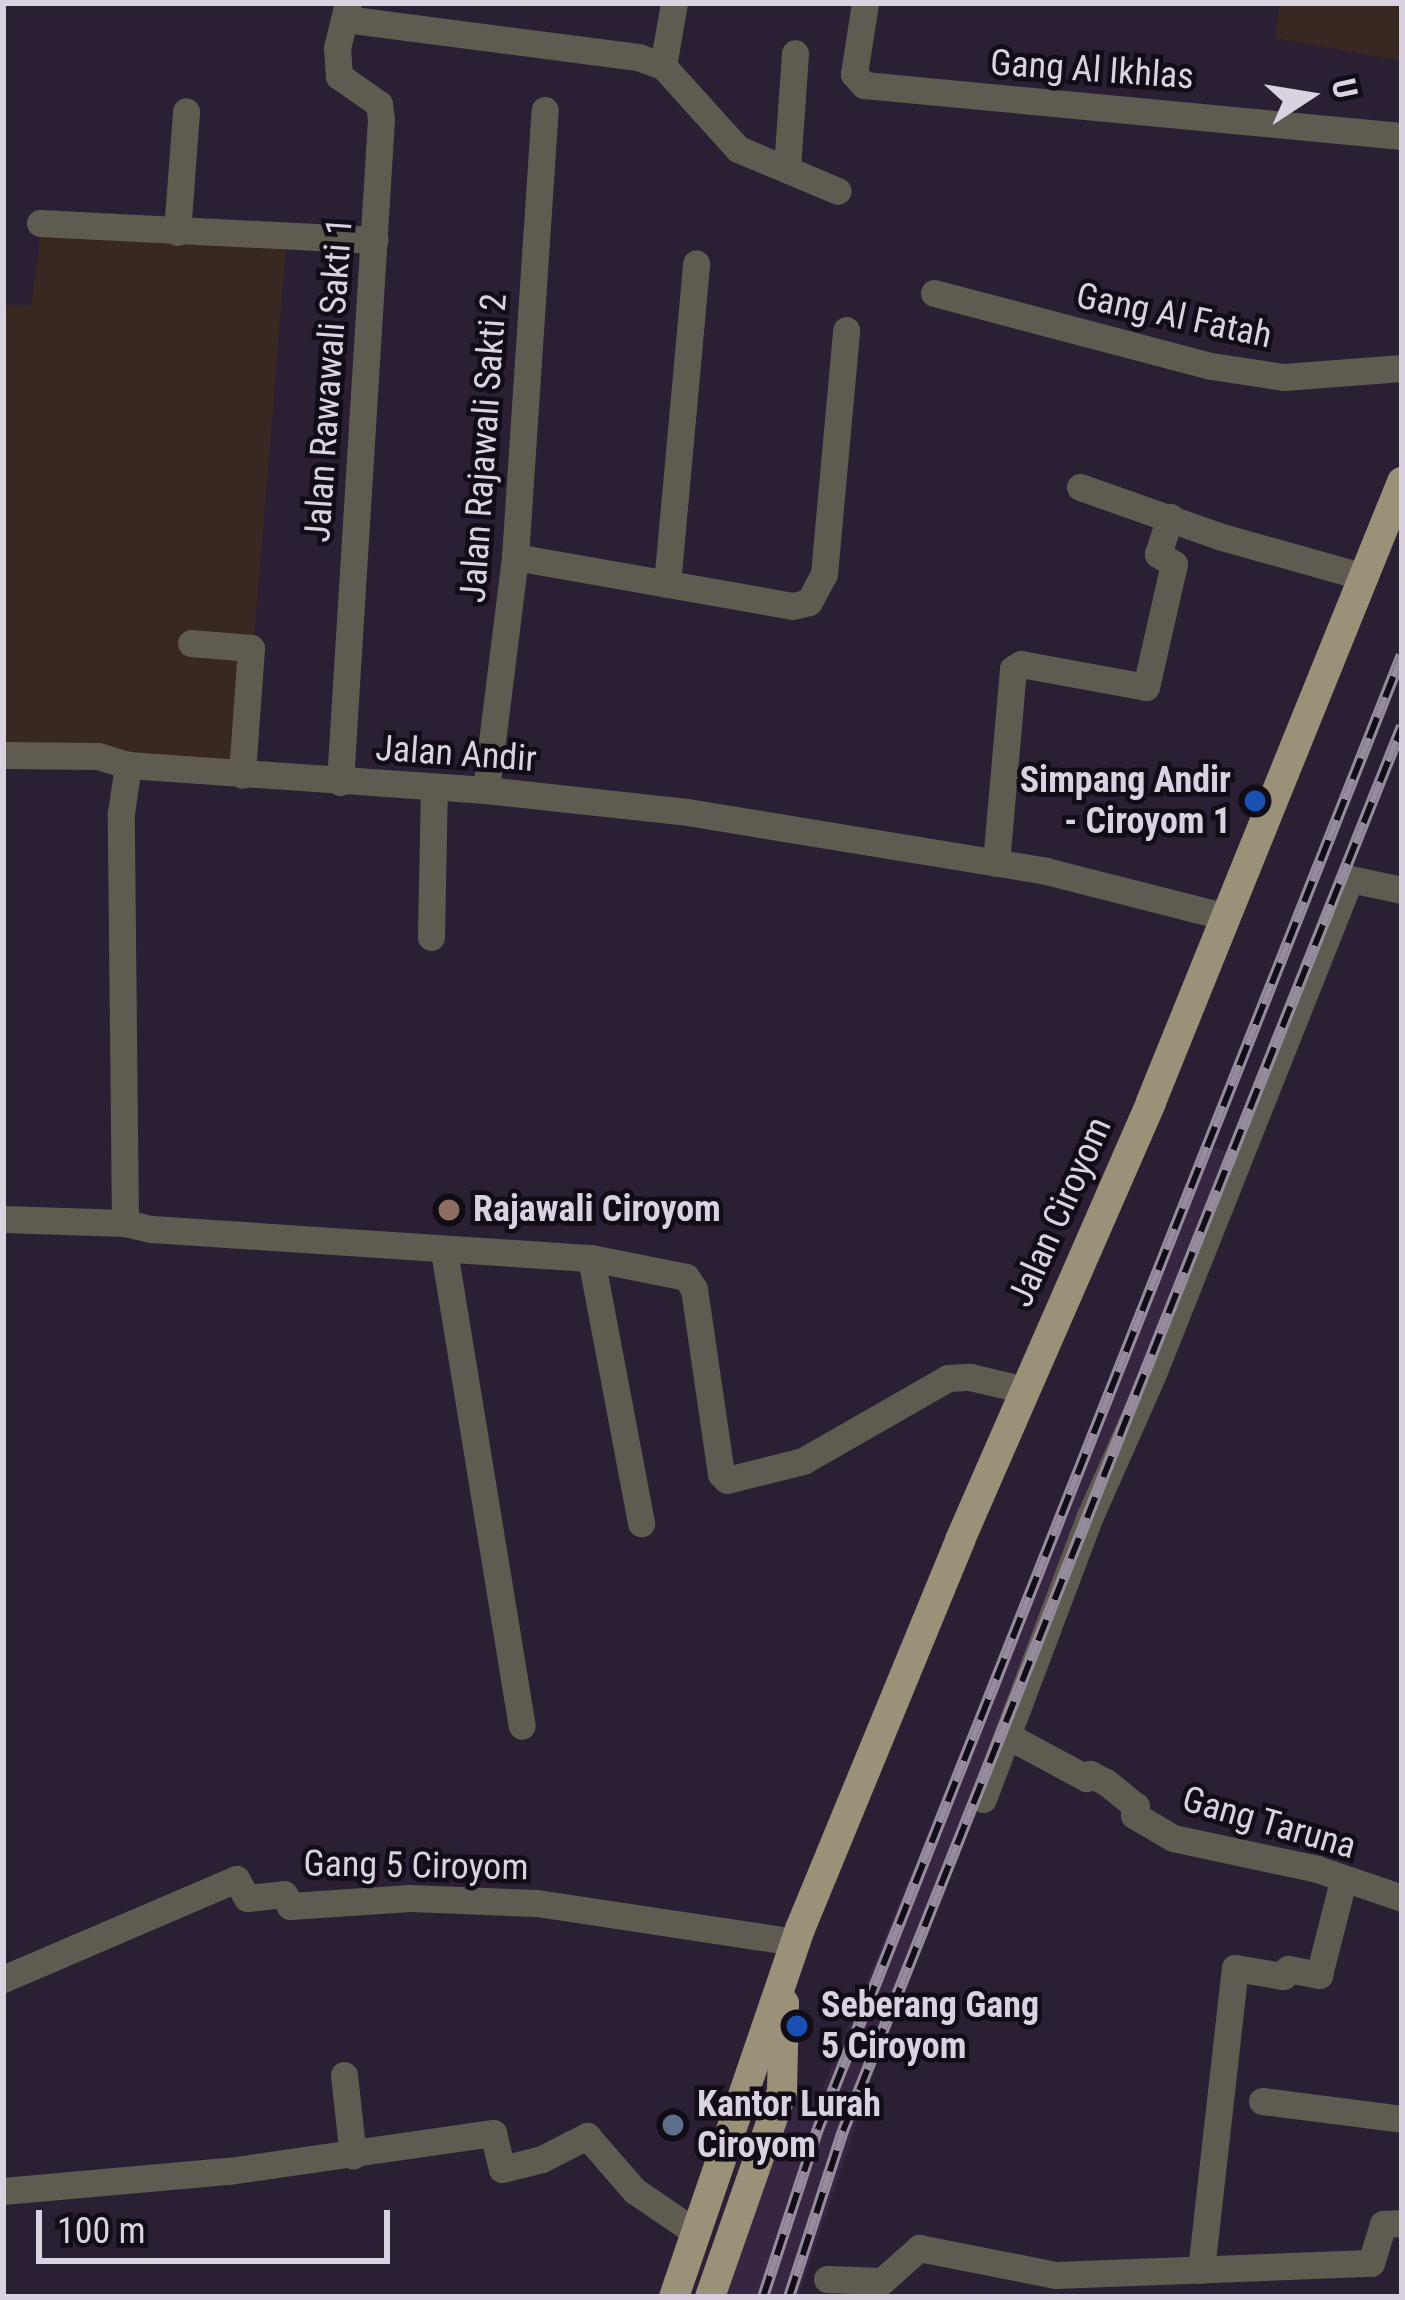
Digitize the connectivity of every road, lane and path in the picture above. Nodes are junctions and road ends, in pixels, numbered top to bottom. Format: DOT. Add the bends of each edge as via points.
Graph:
graph roads {
  1 [pos="674,3"];
  2 [pos="865,3"];
  3 [pos="346,11"];
  4 [pos="795,53"];
  5 [pos="663,66"];
  6 [pos="545,110"];
  7 [pos="186,111"];
  8 [pos="1402,136"];
  9 [pos="787,168"];
  10 [pos="838,191"];
  11 [pos="40,223"];
  12 [pos="177,232"];
  13 [pos="375,241"];
  14 [pos="696,263"];
  15 [pos="934,293"];
  16 [pos="846,330"];
  17 [pos="1402,368"];
  18 [pos="1402,482"];
  19 [pos="1080,488"];
  20 [pos="1170,517"];
  21 [pos="515,557"];
  22 [pos="1364,577"];
  23 [pos="667,584"];
  24 [pos="191,643"];
  25 [pos="3,755"];
  26 [pos="128,765"];
  27 [pos="242,775"];
  28 [pos="340,782"];
  29 [pos="434,788"];
  30 [pos="486,790"];
  31 [pos="996,863"];
  32 [pos="1402,890"];
  33 [pos="1226,916"];
  34 [pos="431,937"];
  35 [pos="3,1220"];
  36 [pos="125,1223"];
  37 [pos="444,1251"];
  38 [pos="591,1258"];
  39 [pos="1025,1390"];
  40 [pos="641,1523"];
  41 [pos="522,1726"];
  42 [pos="1008,1736"];
  43 [pos="983,1799"];
  44 [pos="1343,1881"];
  45 [pos="1402,1898"];
  46 [pos="795,1942"];
  47 [pos="785,1972"];
  48 [pos="3,1979"];
  49 [pos="344,2075"];
  50 [pos="746,2084"];
  51 [pos="782,2091"];
  52 [pos="1262,2101"];
  53 [pos="1402,2119"];
  54 [pos="353,2156"];
  55 [pos="3,2191"];
  56 [pos="1394,2223"];
  57 [pos="695,2232"];
  58 [pos="1201,2270"];
  59 [pos="827,2279"];
  60 [pos="674,2297"];
  61 [pos="710,2297"];
  1 -- 5 [label="street"];
  2 -- 8 [label="street, Gang Al Ikhlas" via="854,74 864,85"];
  3 -- 5 [label="street"];
  3 -- 13 [label="street, Jalan Rawawali Sakti 1" via="329,48 339,76 380,110"];
  4 -- 9 [label="street"];
  5 -- 9 [label="street" via="738,149"];
  6 -- 21 [label="street, Jalan Rajawali Sakti 2"];
  7 -- 12 [label="street"];
  9 -- 10 [label="street"];
  11 -- 12 [label="street"];
  12 -- 13 [label="street"];
  13 -- 28 [label="street, Jalan Rawawali Sakti 1"];
  14 -- 23 [label="street"];
  15 -- 17 [label="street, Gang Al Fatah" via="1230,369 1284,377"];
  16 -- 23 [label="street" via="818,591 794,606"];
  18 -- 22 [label="main road, Jalan Ciroyom"];
  19 -- 20 [label="street"];
  20 -- 22 [label="street"];
  20 -- 31 [label="street" via="1158,554 1174,564 1146,688 1021,664 1013,669"];
  21 -- 23 [label="street"];
  21 -- 30 [label="street, Jalan Rajawali Sakti 2"];
  22 -- 33 [label="main road, Jalan Ciroyom"];
  24 -- 27 [label="street" via="251,648"];
  25 -- 26 [label="street, Jalan Andir" via="98,756"];
  26 -- 27 [label="street, Jalan Andir"];
  26 -- 36 [label="street" via="121,859"];
  27 -- 28 [label="street, Jalan Andir"];
  28 -- 29 [label="street, Jalan Andir"];
  29 -- 30 [label="street, Jalan Andir"];
  29 -- 34 [label="street"];
  30 -- 31 [label="street, Jalan Andir" via="687,812"];
  31 -- 33 [label="street, Jalan Andir"];
  32 -- 42 [label="street" via="1350,879"];
  33 -- 39 [label="main road, Jalan Ciroyom"];
  35 -- 36 [label="street"];
  36 -- 37 [label="street"];
  37 -- 38 [label="street"];
  37 -- 41 [label="street"];
  38 -- 39 [label="street" via="660,1269 686,1277 694,1289 727,1480 803,1461 948,1378"];
  38 -- 40 [label="street"];
  39 -- 46 [label="main road, Jalan Ciroyom"];
  42 -- 43 [label="street"];
  42 -- 44 [label="street, Gang Taruna" via="1106,1782 1136,1806 1134,1815 1173,1838"];
  44 -- 45 [label="street, Gang Taruna"];
  44 -- 58 [label="street" via="1319,1975 1235,1967"];
  46 -- 47 [label="main road, Jalan Ciroyom"];
  46 -- 48 [label="street, Gang 5 Ciroyom" via="537,1903 410,1898 290,1906 284,1894 248,1898 236,1879"];
  47 -- 50 [label="main road, Jalan Ciroyom"];
  47 -- 51 [label="main road, Jalan Ciroyom"];
  49 -- 54 [label="street"];
  50 -- 51 [label="main road" via="768,2068"];
  50 -- 57 [label="main road, Jalan Ciroyom"];
  51 -- 61 [label="main road, Jalan Ciroyom"];
  52 -- 53 [label="street"];
  54 -- 55 [label="street"];
  54 -- 57 [label="street" via="493,2133 502,2169 591,2137 635,2191"];
  56 -- 58 [label="street" via="1371,2263"];
  57 -- 60 [label="main road, Jalan Ciroyom"];
  58 -- 59 [label="street" via="1055,2275 920,2248 882,2281"];
}
